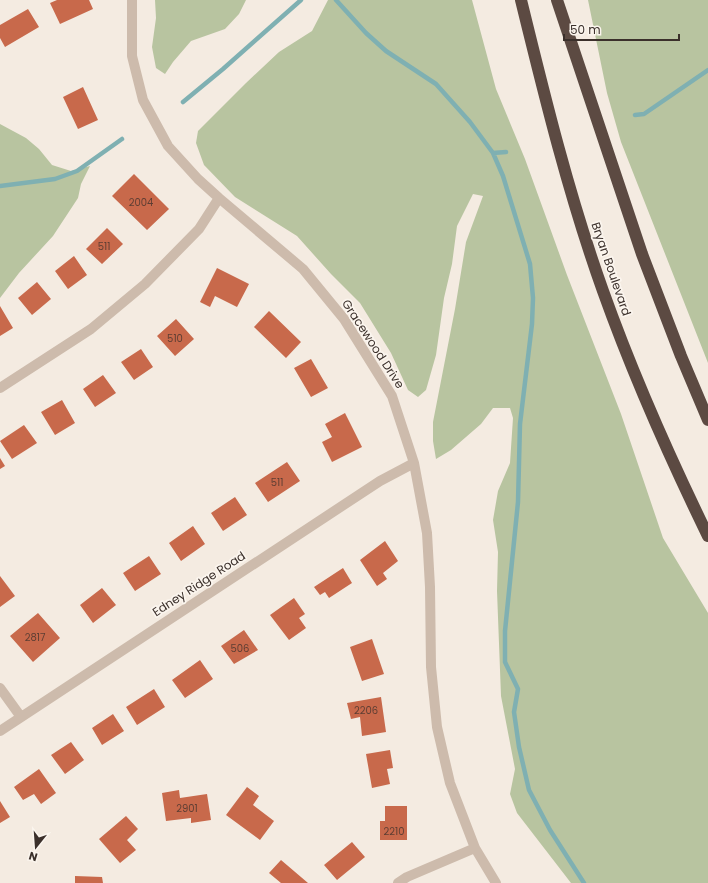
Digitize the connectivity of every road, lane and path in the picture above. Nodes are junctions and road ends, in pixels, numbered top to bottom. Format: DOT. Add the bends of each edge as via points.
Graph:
graph roads {
  1 [pos="132,0"];
  2 [pos="521,0"];
  3 [pos="559,4"];
  4 [pos="219,198"];
  5 [pos="0,388"];
  6 [pos="708,420"];
  7 [pos="414,463"];
  8 [pos="708,536"];
  9 [pos="0,688"];
  10 [pos="21,717"];
  11 [pos="0,731"];
  12 [pos="475,848"];
  13 [pos="398,883"];
  14 [pos="496,883"];
  1 -- 4 [label="street, Gracewood Drive" via="132,56 143,100 168,146"];
  2 -- 8 [label="highway, Bryan Boulevard" via="556,140 603,290 671,459"];
  3 -- 6 [label="highway" via="642,254"];
  4 -- 5 [label="street" via="199,229 145,284 91,329"];
  4 -- 7 [label="street, Gracewood Drive" via="303,269 344,319 392,396"];
  7 -- 10 [label="street, Edney Ridge Road" via="380,481"];
  7 -- 12 [label="street, Gracewood Drive" via="427,533 431,667 437,727 450,784"];
  9 -- 10 [label="street"];
  10 -- 11 [label="street, Edney Ridge Road"];
  12 -- 13 [label="street"];
  12 -- 14 [label="street, Gracewood Drive"];
}
